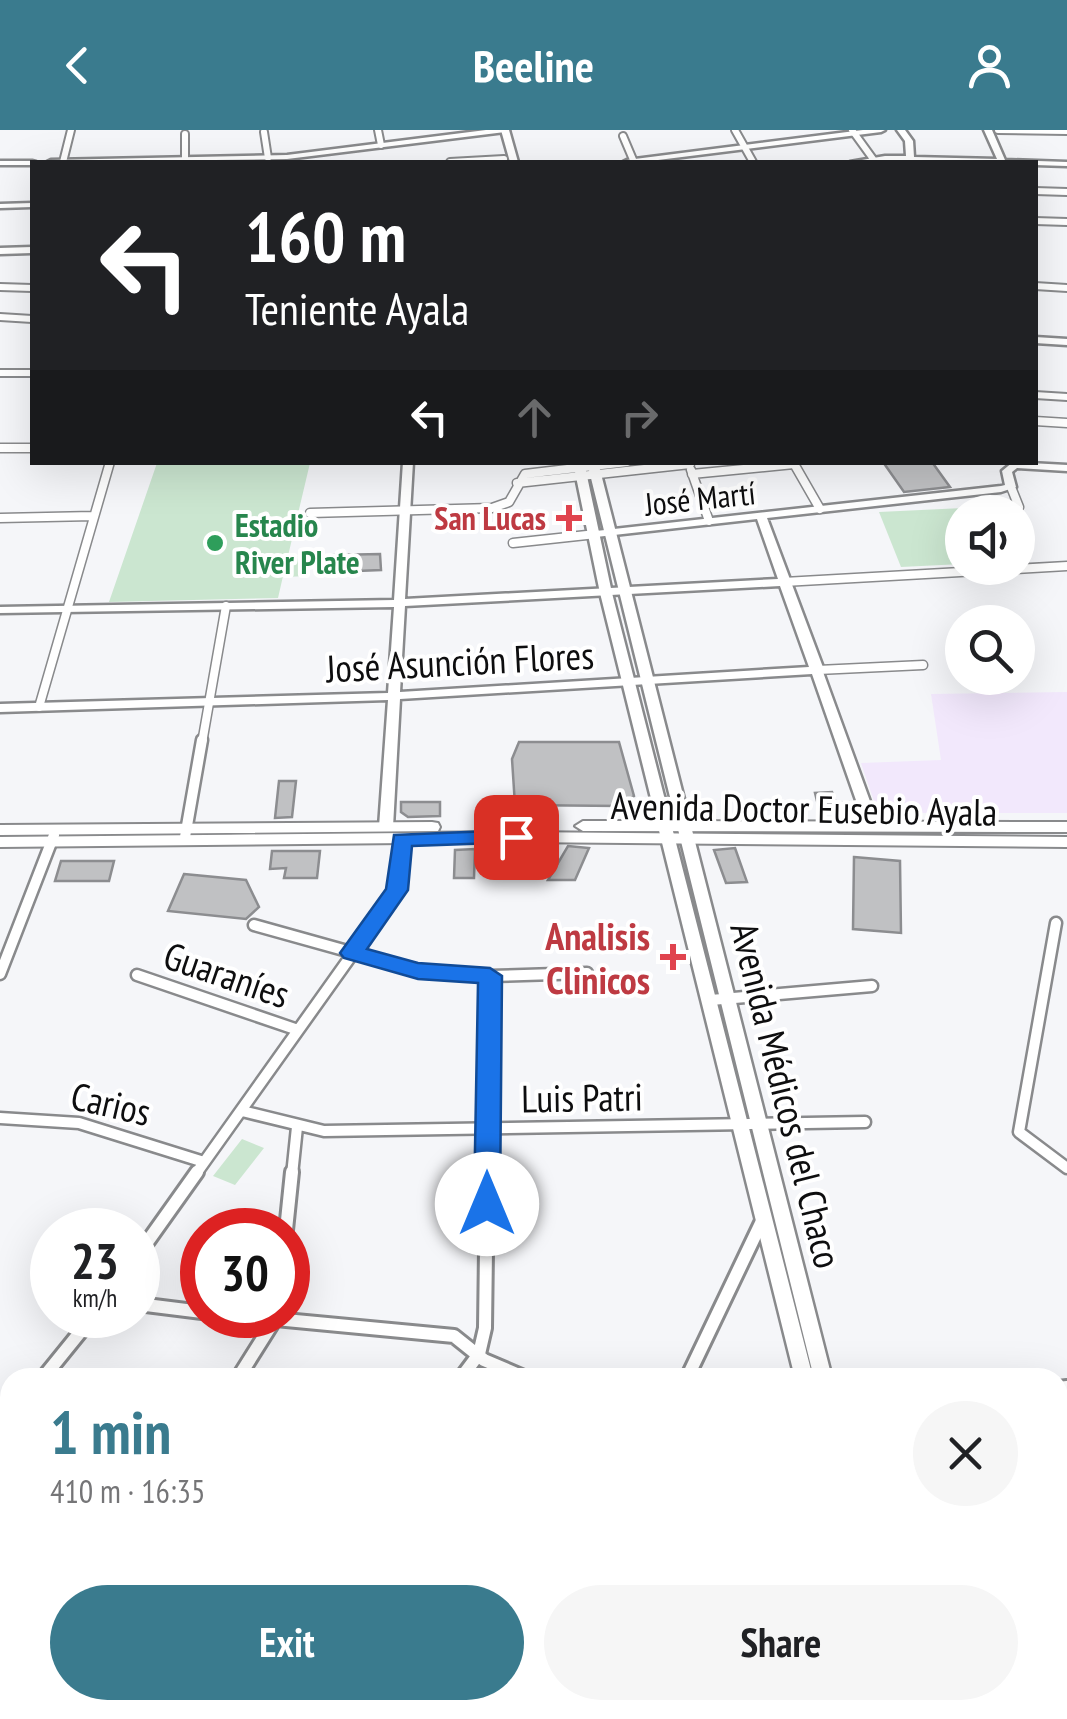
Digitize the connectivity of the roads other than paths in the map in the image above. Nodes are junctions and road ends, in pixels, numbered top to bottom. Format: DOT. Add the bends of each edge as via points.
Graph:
graph roads {
  1 [pos="71,130"];
  2 [pos="378,130"];
  3 [pos="501,130"];
  4 [pos="735,130"];
  5 [pos="882,130"];
  6 [pos="901,130"];
  7 [pos="988,130"];
  8 [pos="998,130"];
  9 [pos="1067,131"];
  10 [pos="264,132"];
  11 [pos="854,132"];
  12 [pos="185,134"];
  13 [pos="623,136"];
  14 [pos="381,145"];
  15 [pos="744,148"];
  16 [pos="268,158"];
  17 [pos="185,159"];
  18 [pos="873,159"];
  19 [pos="64,160"];
  20 [pos="144,160"];
  21 [pos="507,160"];
  22 [pos="630,160"];
  23 [pos="647,160"];
  24 [pos="752,160"];
  25 [pos="867,160"];
  26 [pos="911,160"];
  27 [pos="1001,160"];
  28 [pos="30,163"];
  29 [pos="1038,163"];
  30 [pos="0,164"];
  31 [pos="1067,164"];
  32 [pos="1038,191"];
  33 [pos="1067,192"];
  34 [pos="30,205"];
  35 [pos="0,206"];
  36 [pos="1038,220"];
  37 [pos="1067,222"];
  38 [pos="30,250"];
  39 [pos="0,251"];
  40 [pos="1038,286"];
  41 [pos="0,287"];
  42 [pos="30,288"];
  43 [pos="1067,288"];
  44 [pos="0,317"];
  45 [pos="30,319"];
  46 [pos="1038,340"];
  47 [pos="1067,342"];
  48 [pos="0,373"];
  49 [pos="30,373"];
  50 [pos="1038,394"];
  51 [pos="1067,397"];
  52 [pos="1038,421"];
  53 [pos="1067,423"];
  54 [pos="0,448"];
  55 [pos="30,448"];
  56 [pos="109,465"];
  57 [pos="408,465"];
  58 [pos="742,465"];
  59 [pos="794,465"];
  60 [pos="691,467"];
  61 [pos="586,468"];
  62 [pos="1067,468"];
  63 [pos="1011,487"];
  64 [pos="1014,495"];
  65 [pos="820,509"];
  66 [pos="404,512"];
  67 [pos="310,514"];
  68 [pos="92,516"];
  69 [pos="761,516"];
  70 [pos="0,518"];
  71 [pos="708,521"];
  72 [pos="602,534"];
  73 [pos="513,543"];
  74 [pos="1067,566"];
  75 [pos="784,582"];
  76 [pos="614,593"];
  77 [pos="400,603"];
  78 [pos="226,606"];
  79 [pos="0,610"];
  80 [pos="66,610"];
  81 [pos="923,665"];
  82 [pos="818,670"];
  83 [pos="637,682"];
  84 [pos="393,696"];
  85 [pos="210,702"];
  86 [pos="39,707"];
  87 [pos="0,708"];
  88 [pos="660,799"];
  89 [pos="628,826"];
  90 [pos="872,826"];
  91 [pos="386,827"];
  92 [pos="0,830"];
  93 [pos="676,831"];
  94 [pos="1067,833"];
  95 [pos="54,835"];
  96 [pos="185,835"];
  97 [pos="401,840"];
  98 [pos="0,842"];
  99 [pos="1056,923"];
  100 [pos="254,925"];
  101 [pos="352,953"];
  102 [pos="587,973"];
  103 [pos="0,974"];
  104 [pos="137,975"];
  105 [pos="490,976"];
  106 [pos="872,986"];
  107 [pos="719,999"];
  108 [pos="298,1030"];
  109 [pos="242,1111"];
  110 [pos="0,1118"];
  111 [pos="865,1122"];
  112 [pos="760,1125"];
  113 [pos="740,1126"];
  114 [pos="297,1128"];
  115 [pos="488,1128"];
  116 [pos="204,1162"];
  117 [pos="1067,1168"];
  118 [pos="288,1208"];
  119 [pos="773,1215"];
  120 [pos="160,1224"];
  121 [pos="310,1321"];
  122 [pos="75,1338"];
  123 [pos="264,1338"];
  124 [pos="479,1354"];
  125 [pos="51,1368"];
  126 [pos="244,1368"];
  127 [pos="468,1368"];
  128 [pos="506,1368"];
  129 [pos="692,1368"];
  130 [pos="802,1368"];
  131 [pos="820,1368"];
  1 -- 19 [label="street"];
  2 -- 14 [label="street"];
  3 -- 14 [label="street"];
  3 -- 21 [label="main road"];
  4 -- 15 [label="street"];
  5 -- 11 [label="street"];
  6 -- 26 [label="street"];
  7 -- 27 [label="street"];
  8 -- 9 [label="street"];
  10 -- 16 [label="street"];
  11 -- 15 [label="street"];
  11 -- 18 [label="street"];
  12 -- 17 [label="street"];
  13 -- 22 [label="street"];
  14 -- 16 [label="street"];
  15 -- 23 [label="street"];
  15 -- 24 [label="street"];
  16 -- 17 [label="street"];
  17 -- 20 [label="street"];
  18 -- 25 [label="street"];
  18 -- 26 [label="street"];
  28 -- 30 [label="street"];
  29 -- 31 [label="street"];
  32 -- 33 [label="street"];
  34 -- 35 [label="street"];
  36 -- 37 [label="street"];
  38 -- 39 [label="street"];
  40 -- 43 [label="street"];
  41 -- 42 [label="street"];
  44 -- 45 [label="street"];
  46 -- 47 [label="street"];
  48 -- 49 [label="street"];
  50 -- 51 [label="street"];
  52 -- 53 [label="street"];
  54 -- 55 [label="street"];
  56 -- 68 [label="street"];
  57 -- 66 [label="street"];
  58 -- 60 [label="street"];
  59 -- 65 [label="street"];
  60 -- 61 [label="street"];
  60 -- 71 [label="street"];
  61 -- 66 [label="street" via="519,479 512,498 498,506"];
  61 -- 72 [label="main road"];
  62 -- 63 [label="street" via="1014,465 1007,471"];
  63 -- 64 [label="street"];
  63 -- 65 [label="street, José Martí"];
  65 -- 69 [label="street, José Martí"];
  66 -- 67 [label="street"];
  66 -- 77 [label="street"];
  68 -- 70 [label="street"];
  68 -- 80 [label="street"];
  69 -- 71 [label="street, José Martí"];
  69 -- 75 [label="street"];
  71 -- 72 [label="street, José Martí"];
  72 -- 73 [label="street, José Martí"];
  72 -- 76 [label="main road"];
  74 -- 75 [label="street"];
  75 -- 76 [label="street"];
  75 -- 82 [label="street"];
  76 -- 77 [label="street"];
  76 -- 83 [label="main road"];
  77 -- 78 [label="street"];
  77 -- 84 [label="street"];
  78 -- 80 [label="street"];
  78 -- 85 [label="street"];
  79 -- 80 [label="street"];
  80 -- 86 [label="street"];
  81 -- 82 [label="street, José Asunción Flores"];
  82 -- 83 [label="street, José Asunción Flores"];
  82 -- 90 [label="street"];
  83 -- 84 [label="street, José Asunción Flores"];
  83 -- 88 [label="main road"];
  83 -- 93 [label="main road"];
  84 -- 85 [label="street, José Asunción Flores"];
  84 -- 91 [label="street"];
  85 -- 86 [label="street, José Asunción Flores"];
  85 -- 96 [label="street"];
  86 -- 87 [label="street, José Asunción Flores"];
  88 -- 89 [label="highway"];
  88 -- 93 [label="main road"];
  89 -- 91 [label="highway, Avenida Doctor Eusebio Ayala"];
  89 -- 93 [label="highway, Avenida Doctor Eusebio Ayala"];
  90 -- 93 [label="highway, Avenida Doctor Eusebio Ayala"];
  90 -- 94 [label="highway, Avenida Doctor Eusebio Ayala"];
  91 -- 96 [label="highway, Avenida Doctor Eusebio Ayala"];
  92 -- 95 [label="highway, Avenida Doctor Eusebio Ayala"];
  93 -- 94 [label="highway, Avenida Doctor Eusebio Ayala"];
  93 -- 97 [label="highway, Avenida Doctor Eusebio Ayala"];
  93 -- 107 [label="main road, Avenida Médicos del Chaco"];
  95 -- 96 [label="highway, Avenida Doctor Eusebio Ayala"];
  95 -- 98 [label="highway, Avenida Doctor Eusebio Ayala"];
  95 -- 103 [label="street"];
  96 -- 97 [label="highway, Avenida Doctor Eusebio Ayala"];
  97 -- 101 [label="street" via="397,890"];
  99 -- 117 [label="street" via="1020,1132"];
  100 -- 101 [label="street"];
  101 -- 105 [label="street" via="418,971"];
  101 -- 108 [label="street"];
  102 -- 105 [label="street"];
  104 -- 108 [label="street, Guaraníes"];
  105 -- 115 [label="street"];
  106 -- 107 [label="street"];
  107 -- 112 [label="main road, Avenida Médicos del Chaco"];
  107 -- 113 [label="main road, Avenida Médicos del Chaco"];
  108 -- 109 [label="street"];
  109 -- 114 [label="street, Luis Patri"];
  109 -- 116 [label="street"];
  110 -- 116 [label="street, Carios" via="77,1122"];
  111 -- 112 [label="street, Luis Patri"];
  112 -- 113 [label="street, Luis Patri"];
  112 -- 119 [label="main road, Avenida Médicos del Chaco"];
  113 -- 115 [label="street, Luis Patri"];
  113 -- 119 [label="main road, Avenida Médicos del Chaco"];
  114 -- 115 [label="street, Luis Patri"];
  114 -- 118 [label="street"];
  115 -- 124 [label="street"];
  116 -- 120 [label="street"];
  119 -- 129 [label="street"];
  119 -- 130 [label="main road, Avenida Médicos del Chaco"];
  119 -- 131 [label="main road, Avenida Médicos del Chaco"];
  121 -- 124 [label="street" via="424,1330 454,1336"];
  122 -- 125 [label="street"];
  123 -- 126 [label="street"];
  124 -- 127 [label="street"];
  124 -- 128 [label="street"];
}
